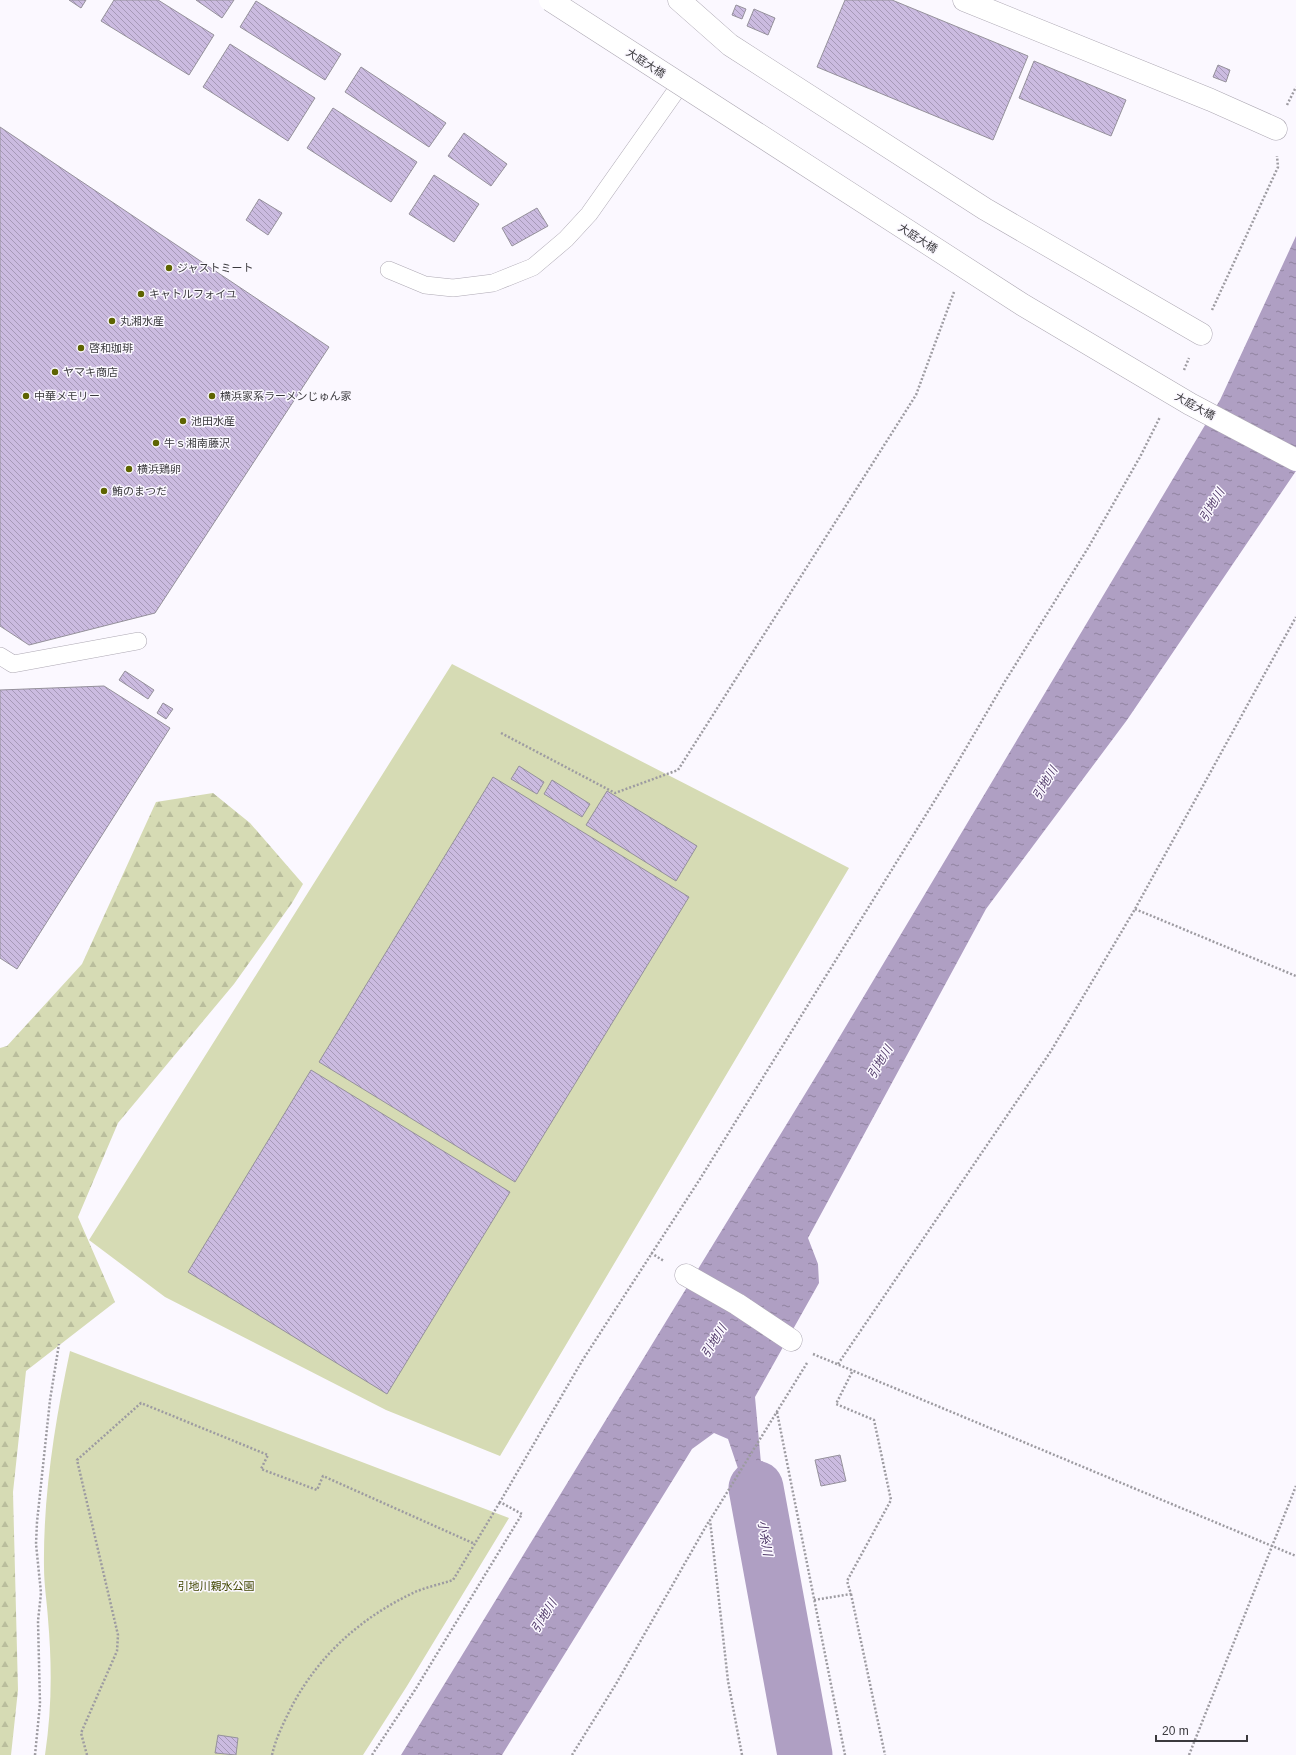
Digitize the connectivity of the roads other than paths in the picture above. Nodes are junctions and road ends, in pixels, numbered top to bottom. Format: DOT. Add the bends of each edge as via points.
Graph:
graph roads {
  1 [pos="550,0"];
  2 [pos="679,0"];
  3 [pos="964,0"];
  4 [pos="680,85"];
  5 [pos="1276,129"];
  6 [pos="389,270"];
  7 [pos="1201,334"];
  8 [pos="1296,460"];
  9 [pos="138,641"];
  10 [pos="0,656"];
  11 [pos="686,1275"];
  12 [pos="791,1340"];
  1 -- 4 [label="street, 大庭大橋, bridge"];
  2 -- 7 [label="street" via="730,45 978,204"];
  3 -- 5 [label="street"];
  4 -- 6 [label="lane" via="589,214 566,239 533,267 493,283 453,288 425,285"];
  4 -- 8 [label="street, 大庭大橋, bridge" via="1023,305 1190,404"];
  9 -- 10 [label="lane" via="13,664"];
  11 -- 12 [label="street" via="737,1304"];
}
